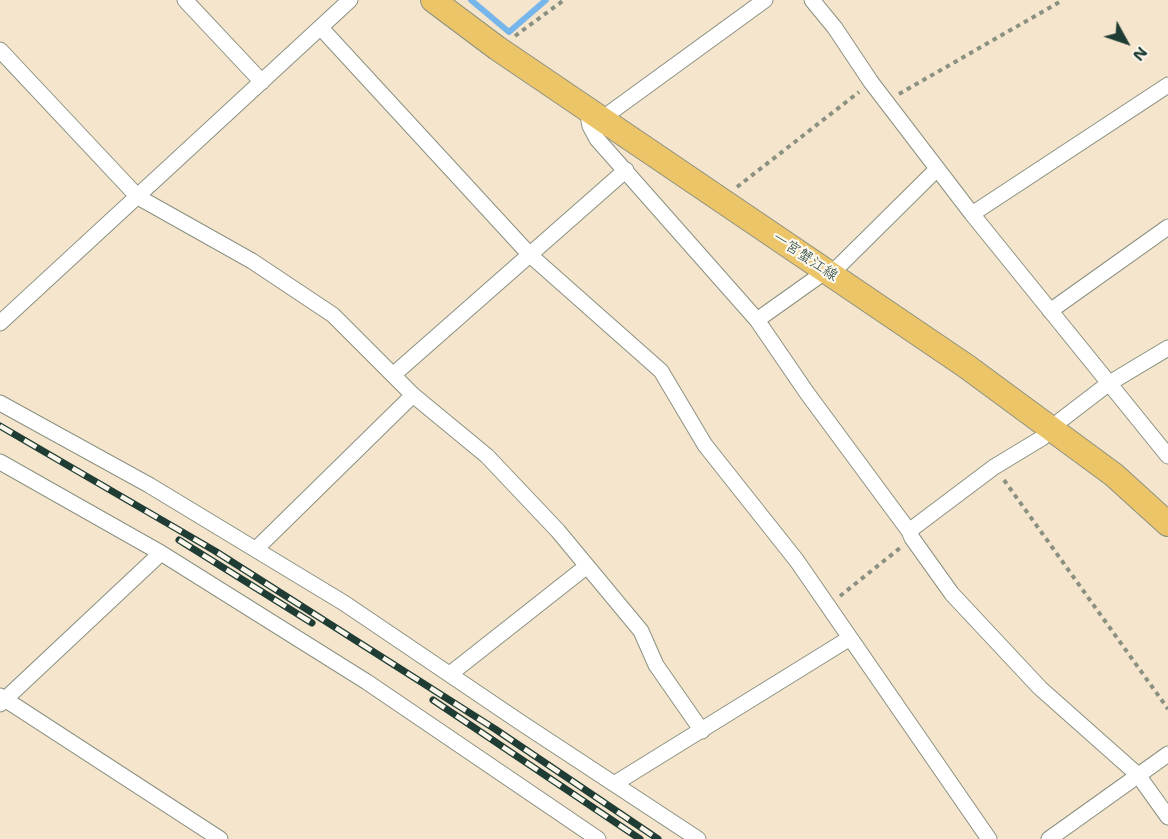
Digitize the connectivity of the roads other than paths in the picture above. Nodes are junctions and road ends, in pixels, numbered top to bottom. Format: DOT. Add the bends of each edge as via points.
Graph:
graph roads {
  1 [pos="185,0"];
  2 [pos="350,0"];
  3 [pos="433,0"];
  4 [pos="765,0"];
  5 [pos="812,0"];
  6 [pos="321,28"];
  7 [pos="0,50"];
  8 [pos="262,82"];
  9 [pos="1168,85"];
  10 [pos="597,116"];
  11 [pos="937,169"];
  12 [pos="626,170"];
  13 [pos="138,197"];
  14 [pos="972,214"];
  15 [pos="1168,227"];
  16 [pos="530,255"];
  17 [pos="826,271"];
  18 [pos="1050,311"];
  19 [pos="757,320"];
  20 [pos="0,323"];
  21 [pos="1168,348"];
  22 [pos="393,375"];
  23 [pos="1108,384"];
  24 [pos="412,395"];
  25 [pos="0,403"];
  26 [pos="1052,428"];
  27 [pos="1168,456"];
  28 [pos="0,462"];
  29 [pos="1168,524"];
  30 [pos="911,535"];
  31 [pos="256,549"];
  32 [pos="161,554"];
  33 [pos="587,566"];
  34 [pos="850,638"];
  35 [pos="450,674"];
  36 [pos="2,700"];
  37 [pos="702,731"];
  38 [pos="1168,754"];
  39 [pos="1138,775"];
  40 [pos="614,784"];
  41 [pos="1168,817"];
  42 [pos="595,838"];
  43 [pos="220,839"];
  44 [pos="698,839"];
  45 [pos="989,839"];
  46 [pos="1049,839"];
  1 -- 8 [label="street"];
  2 -- 6 [label="street"];
  3 -- 10 [label="main road, 一宮蟹江線"];
  4 -- 10 [label="street" via="611,112"];
  5 -- 11 [label="street"];
  6 -- 8 [label="street"];
  6 -- 16 [label="street"];
  7 -- 13 [label="street"];
  8 -- 13 [label="street"];
  9 -- 14 [label="street"];
  10 -- 12 [label="street" via="590,126"];
  10 -- 17 [label="main road, 一宮蟹江線"];
  11 -- 14 [label="street"];
  11 -- 17 [label="street" via="838,267"];
  12 -- 16 [label="street"];
  12 -- 19 [label="street"];
  13 -- 20 [label="street"];
  13 -- 22 [label="street" via="252,261 333,315"];
  14 -- 18 [label="street"];
  15 -- 18 [label="street"];
  16 -- 22 [label="street"];
  16 -- 34 [label="street" via="661,371 705,446 797,561"];
  17 -- 19 [label="street"];
  17 -- 26 [label="main road, 一宮蟹江線"];
  18 -- 23 [label="street"];
  19 -- 30 [label="street"];
  21 -- 23 [label="street"];
  22 -- 24 [label="street"];
  23 -- 26 [label="street"];
  23 -- 27 [label="street"];
  24 -- 31 [label="street"];
  24 -- 33 [label="street" via="487,456"];
  25 -- 31 [label="street"];
  26 -- 29 [label="main road, 一宮蟹江線" via="1114,475"];
  26 -- 30 [label="street" via="994,467"];
  28 -- 32 [label="street"];
  30 -- 39 [label="street" via="952,594 1040,688"];
  31 -- 35 [label="street"];
  32 -- 36 [label="street"];
  32 -- 42 [label="street" via="367,682"];
  33 -- 35 [label="street"];
  33 -- 37 [label="street" via="641,631 656,665"];
  34 -- 37 [label="street"];
  34 -- 45 [label="street"];
  35 -- 40 [label="street"];
  36 -- 43 [label="street"];
  37 -- 40 [label="street"];
  38 -- 39 [label="street"];
  39 -- 41 [label="street"];
  39 -- 46 [label="street"];
  40 -- 44 [label="street"];
}
